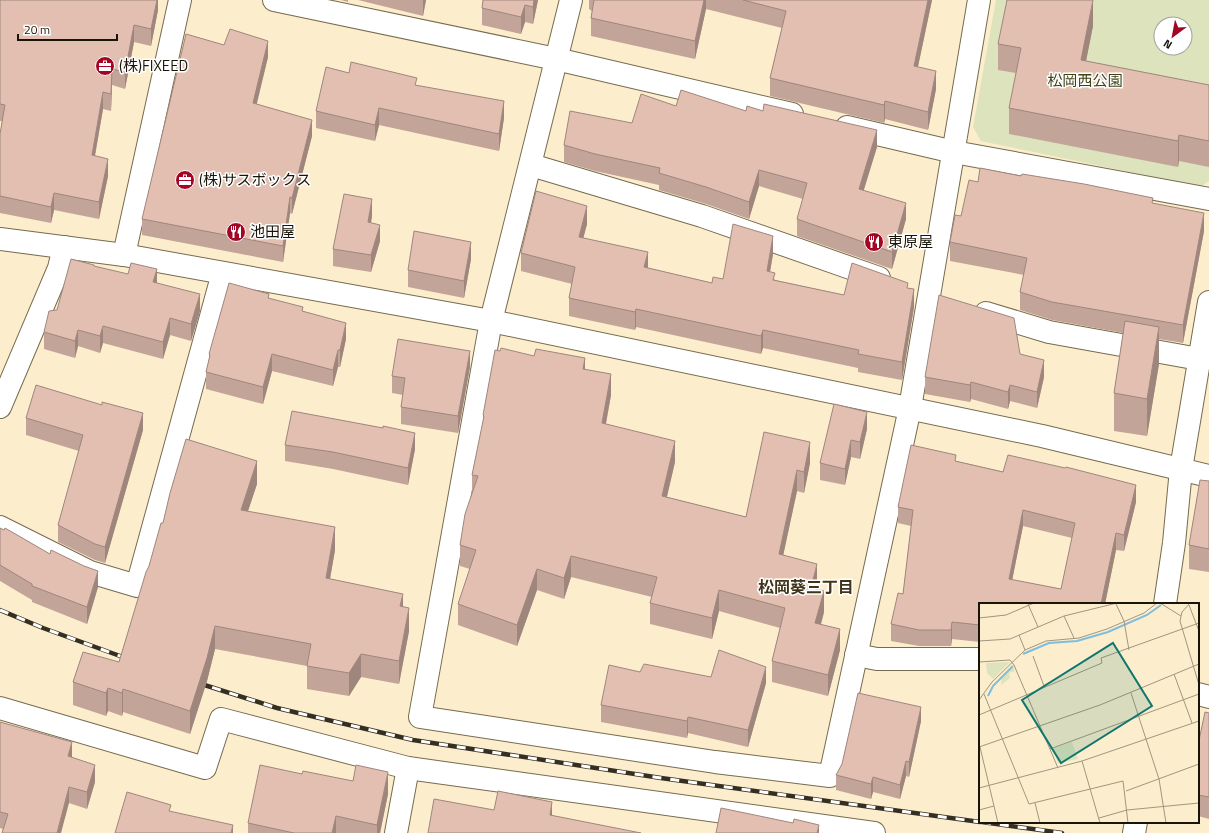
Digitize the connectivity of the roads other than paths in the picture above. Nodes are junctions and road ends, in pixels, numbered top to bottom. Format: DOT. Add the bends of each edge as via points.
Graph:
graph roads {
  1 [pos="180,0"];
  2 [pos="274,0"];
  3 [pos="571,0"];
  4 [pos="978,0"];
  5 [pos="556,59"];
  6 [pos="808,118"];
  7 [pos="831,123"];
  8 [pos="954,152"];
  9 [pos="531,165"];
  10 [pos="1209,199"];
  11 [pos="0,239"];
  12 [pos="64,248"];
  13 [pos="124,255"];
  14 [pos="223,273"];
  15 [pos="929,295"];
  16 [pos="1209,302"];
  17 [pos="491,321"];
  18 [pos="1200,359"];
  19 [pos="0,407"];
  20 [pos="910,408"];
  21 [pos="1181,469"];
  22 [pos="1209,476"];
  23 [pos="0,527"];
  24 [pos="1166,603"];
  25 [pos="856,655"];
  26 [pos="979,658"];
  27 [pos="1199,694"];
  28 [pos="1209,697"];
  29 [pos="0,708"];
  30 [pos="408,768"];
  31 [pos="1136,823"];
  32 [pos="396,833"];
  33 [pos="874,833"];
  34 [pos="1134,833"];
  1 -- 13 [label="street"];
  2 -- 5 [label="street"];
  3 -- 5 [label="street"];
  4 -- 8 [label="street"];
  5 -- 6 [label="street"];
  5 -- 9 [label="street"];
  7 -- 8 [label="street"];
  8 -- 10 [label="street"];
  8 -- 15 [label="street"];
  9 -- 15 [label="street" via="702,216"];
  9 -- 17 [label="street"];
  11 -- 12 [label="street"];
  12 -- 13 [label="street"];
  12 -- 19 [label="street" via="59,268"];
  13 -- 14 [label="street"];
  14 -- 17 [label="street"];
  14 -- 23 [label="street" via="137,586 90,572"];
  15 -- 18 [label="street" via="1049,332"];
  15 -- 20 [label="street"];
  16 -- 18 [label="street"];
  17 -- 20 [label="street"];
  17 -- 25 [label="street" via="420,717 716,762 830,776"];
  18 -- 21 [label="street"];
  20 -- 21 [label="street"];
  20 -- 25 [label="street"];
  21 -- 22 [label="street"];
  21 -- 24 [label="street"];
  25 -- 26 [label="street" via="877,658"];
  27 -- 28 [label="street"];
  29 -- 30 [label="street" via="205,768 221,719"];
  30 -- 32 [label="street"];
  30 -- 33 [label="street"];
  31 -- 34 [label="street"];
}
